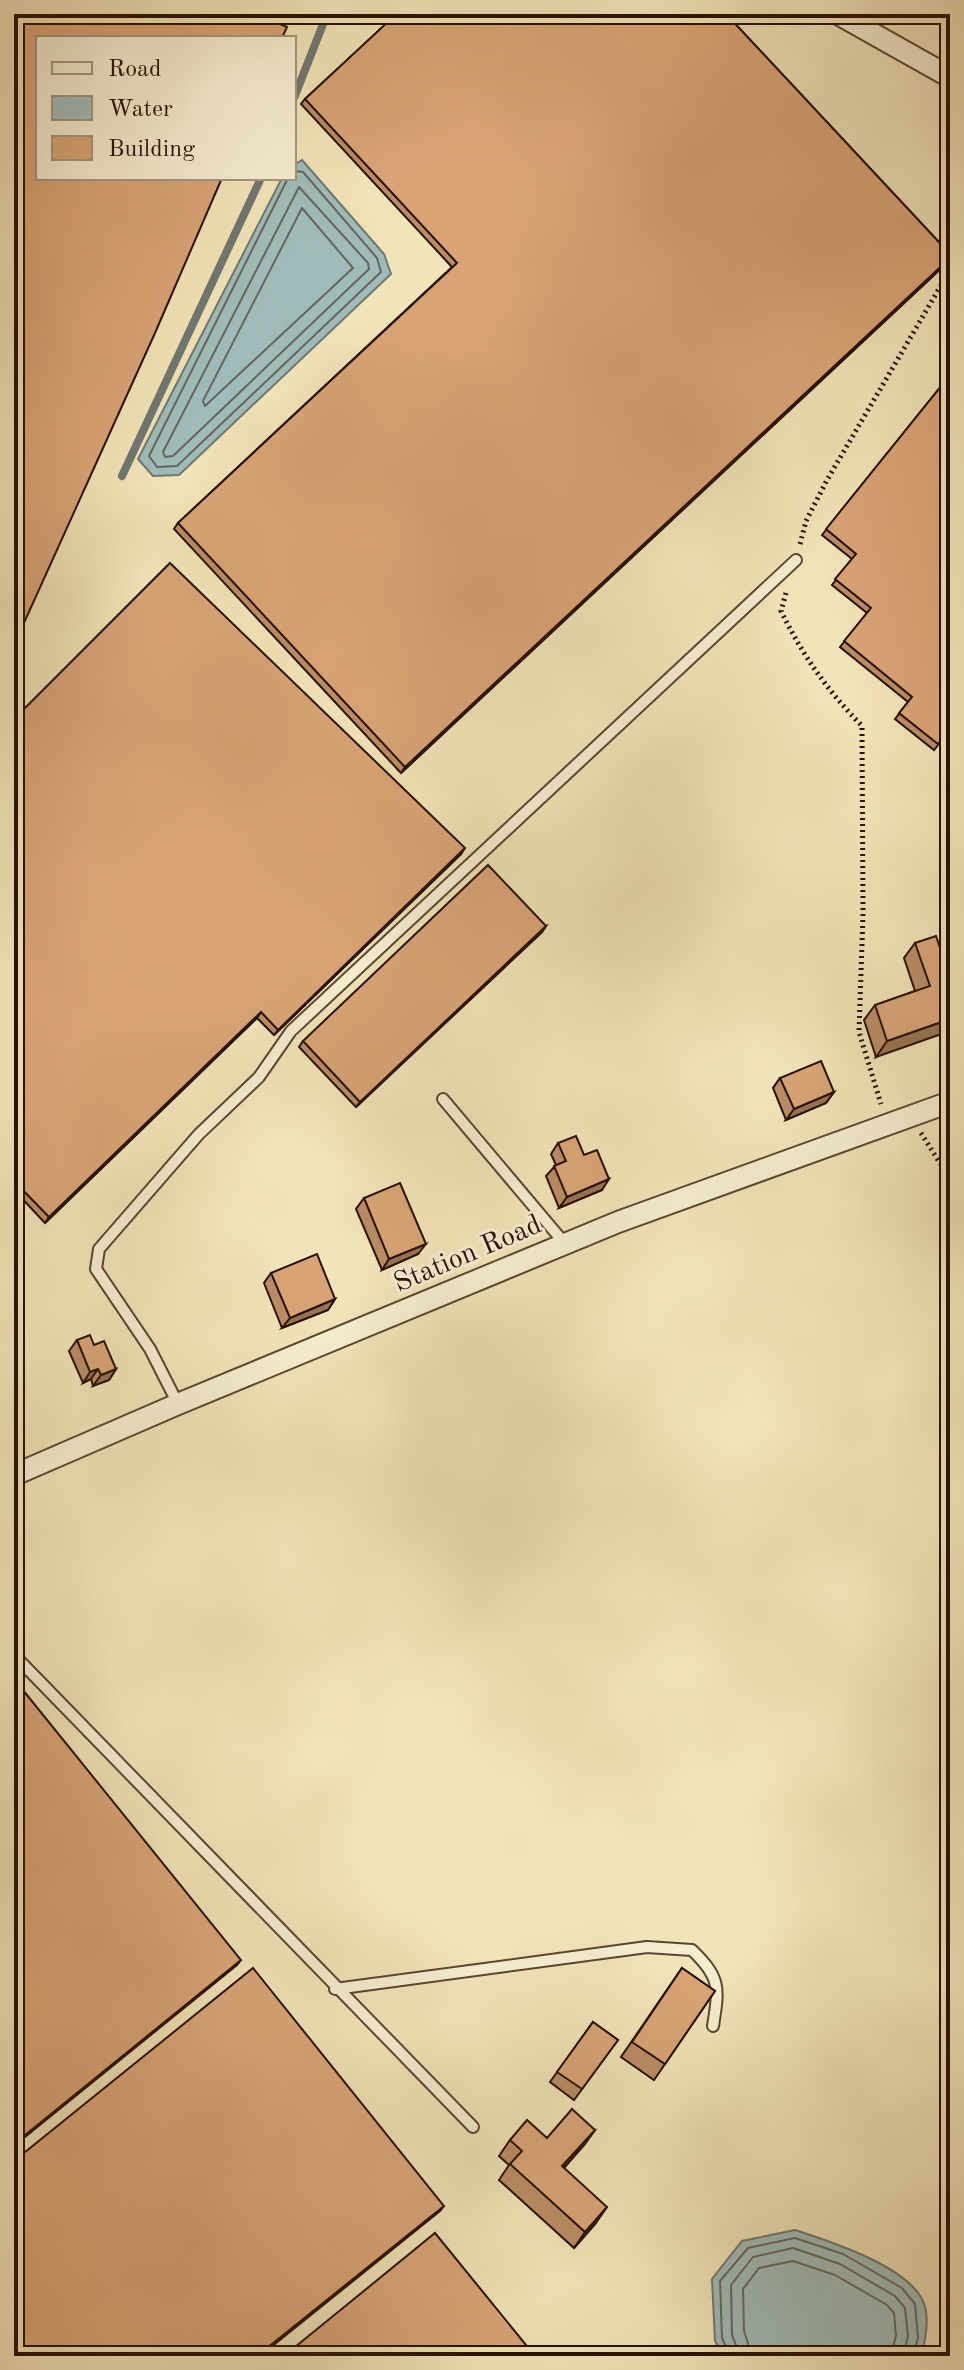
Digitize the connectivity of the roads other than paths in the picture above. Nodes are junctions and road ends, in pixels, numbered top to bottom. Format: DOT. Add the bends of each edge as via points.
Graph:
graph roads {
  1 [pos="838,14"];
  2 [pos="950,77"];
  3 [pos="796,560"];
  4 [pos="443,1099"];
  5 [pos="950,1102"];
  6 [pos="566,1245"];
  7 [pos="178,1404"];
  8 [pos="14,1475"];
  9 [pos="14,1655"];
  10 [pos="335,1989"];
  11 [pos="713,2026"];
  12 [pos="473,2127"];
  1 -- 2 [label="street"];
  3 -- 7 [label="lane" via="291,1031 259,1077 199,1134 99,1249 96,1269 150,1349"];
  4 -- 6 [label="lane"];
  5 -- 6 [label="street, Station Road"];
  6 -- 7 [label="street, Station Road"];
  7 -- 8 [label="street, Station Road"];
  9 -- 10 [label="lane"];
  10 -- 11 [label="lane" via="647,1947 692,1950 708,1965 719,1988"];
  10 -- 12 [label="lane"];
}
